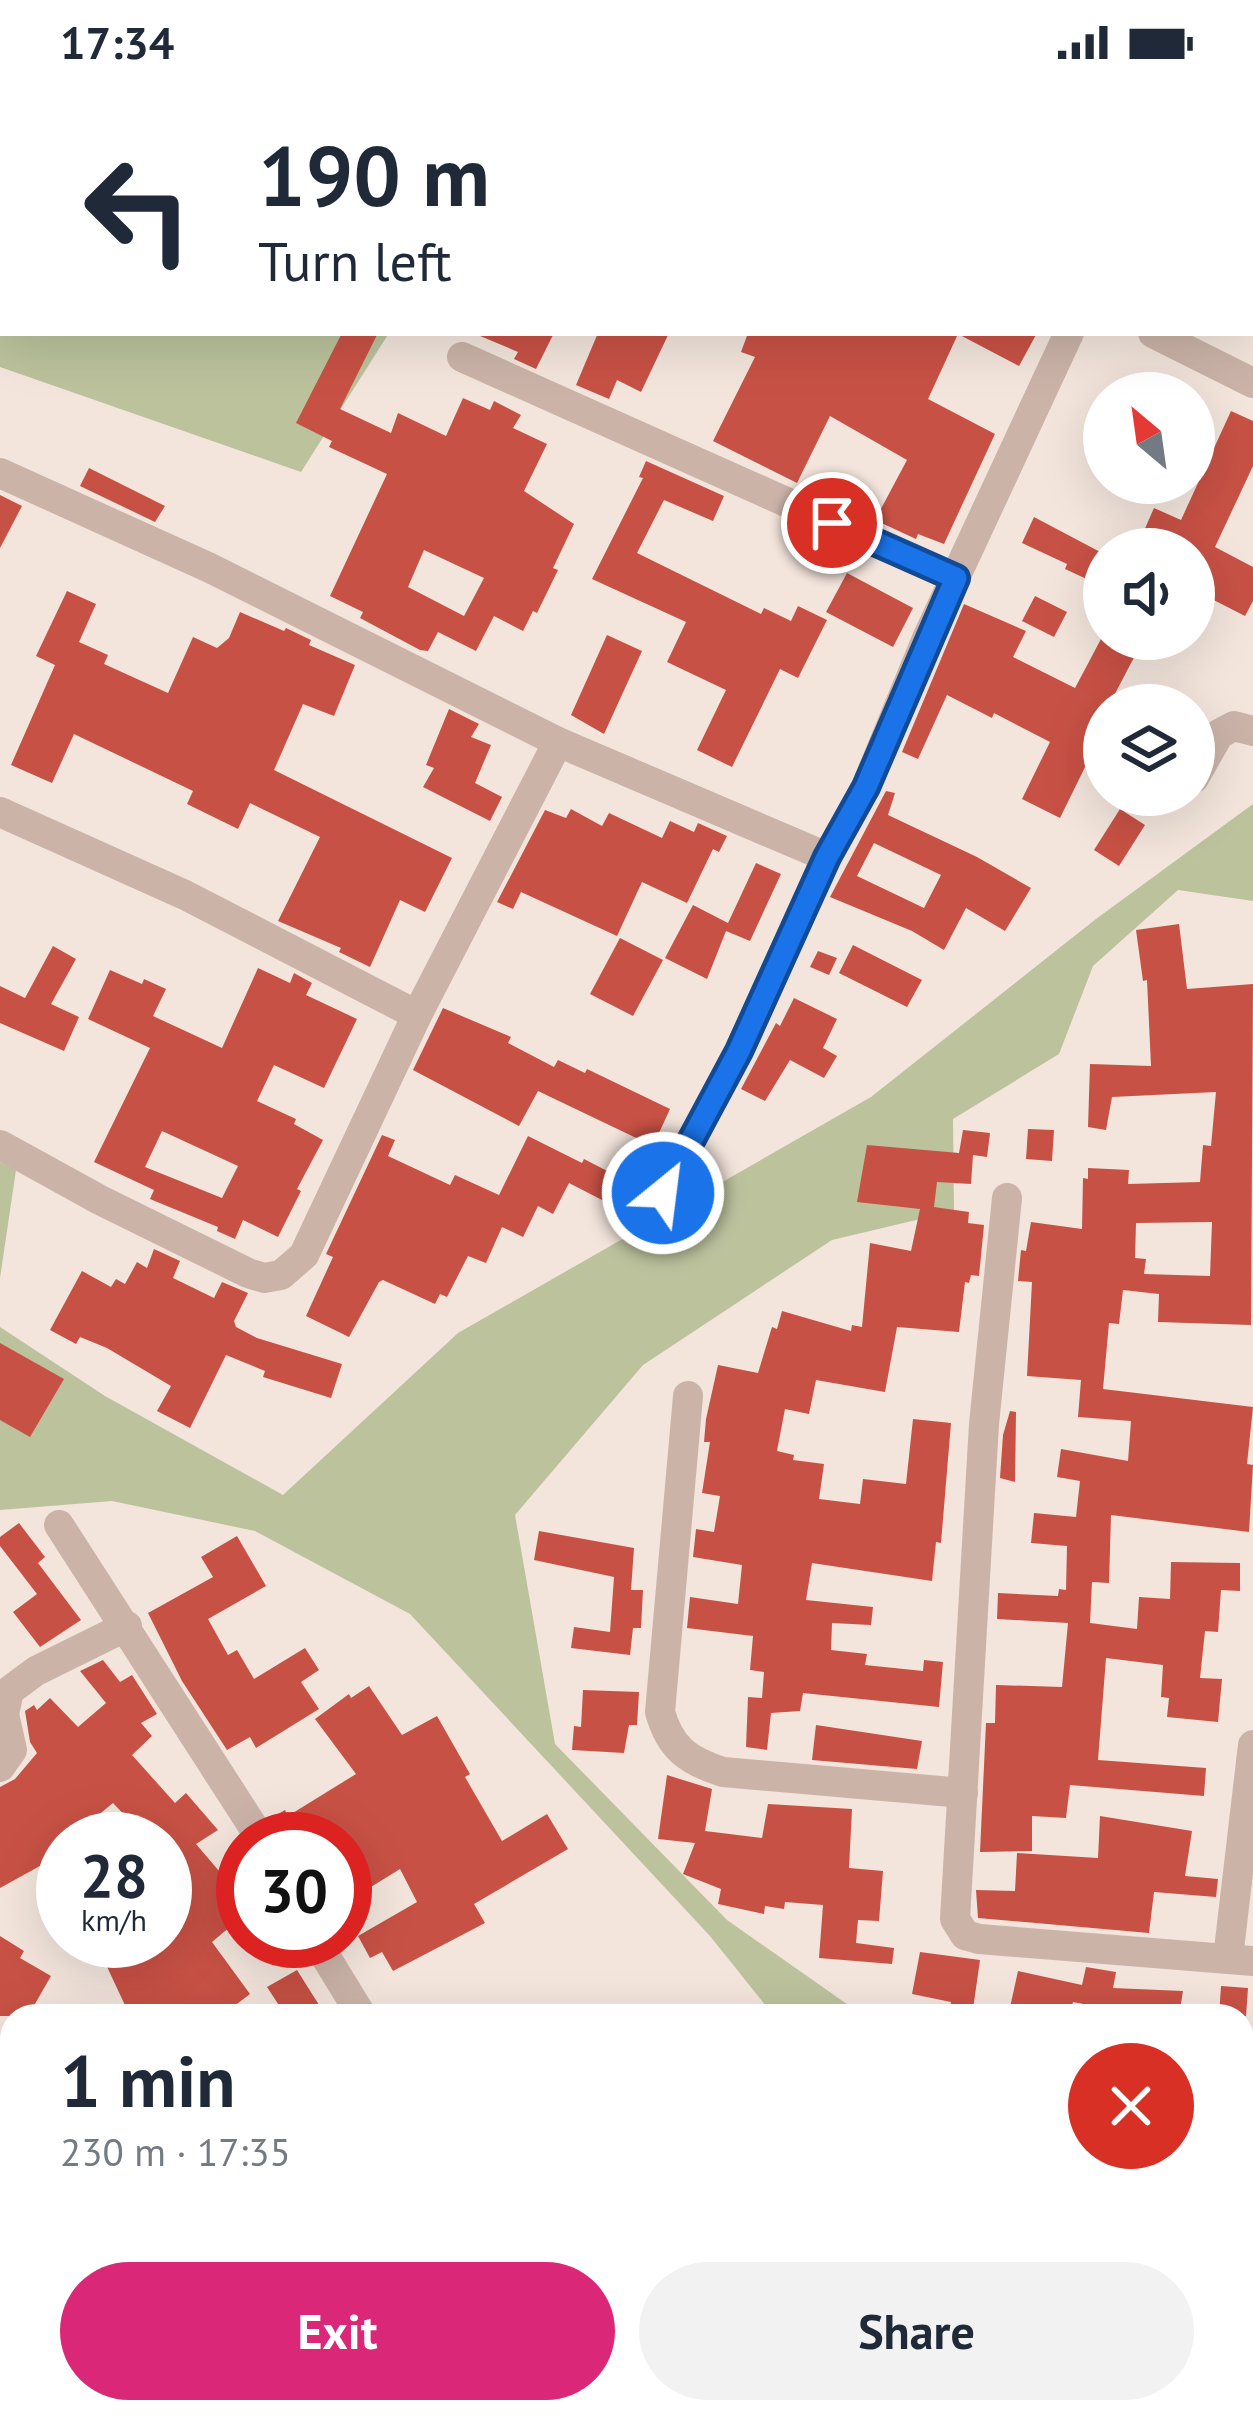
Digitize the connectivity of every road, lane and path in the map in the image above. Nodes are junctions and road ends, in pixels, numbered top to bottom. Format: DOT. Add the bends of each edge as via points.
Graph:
graph roads {
  1 [pos="1068,336"];
  2 [pos="1159,336"];
  3 [pos="462,357"];
  4 [pos="1253,383"];
  5 [pos="0,473"];
  6 [pos="956,578"];
  7 [pos="1253,731"];
  8 [pos="558,742"];
  9 [pos="1215,745"];
  10 [pos="0,812"];
  11 [pos="827,857"];
  12 [pos="417,1015"];
  13 [pos="0,1145"];
  14 [pos="663,1193"];
  15 [pos="1007,1198"];
  16 [pos="688,1396"];
  17 [pos="59,1525"];
  18 [pos="127,1626"];
  19 [pos="1253,1745"];
  20 [pos="0,1768"];
  21 [pos="963,1793"];
  22 [pos="244,1812"];
  23 [pos="1241,1959"];
  24 [pos="333,1968"];
  25 [pos="355,2004"];
  1 -- 6 [label="street"];
  2 -- 4 [label="street"];
  3 -- 6 [label="street"];
  5 -- 8 [label="street"];
  6 -- 11 [label="street" via="866,787"];
  7 -- 9 [label="street" via="1234,726"];
  8 -- 11 [label="street"];
  8 -- 12 [label="street"];
  10 -- 12 [label="street" via="185,895"];
  11 -- 14 [label="street" via="739,1051"];
  12 -- 13 [label="street" via="304,1256 281,1275 248,1273"];
  15 -- 21 [label="street" via="984,1424"];
  16 -- 21 [label="street" via="660,1712 676,1748 723,1772"];
  17 -- 18 [label="street"];
  18 -- 20 [label="street" via="9,1691 4,1714 12,1750"];
  18 -- 22 [label="street"];
  19 -- 23 [label="street"];
  21 -- 23 [label="street" via="954,1911 965,1935"];
  24 -- 25 [label="street"];
}
